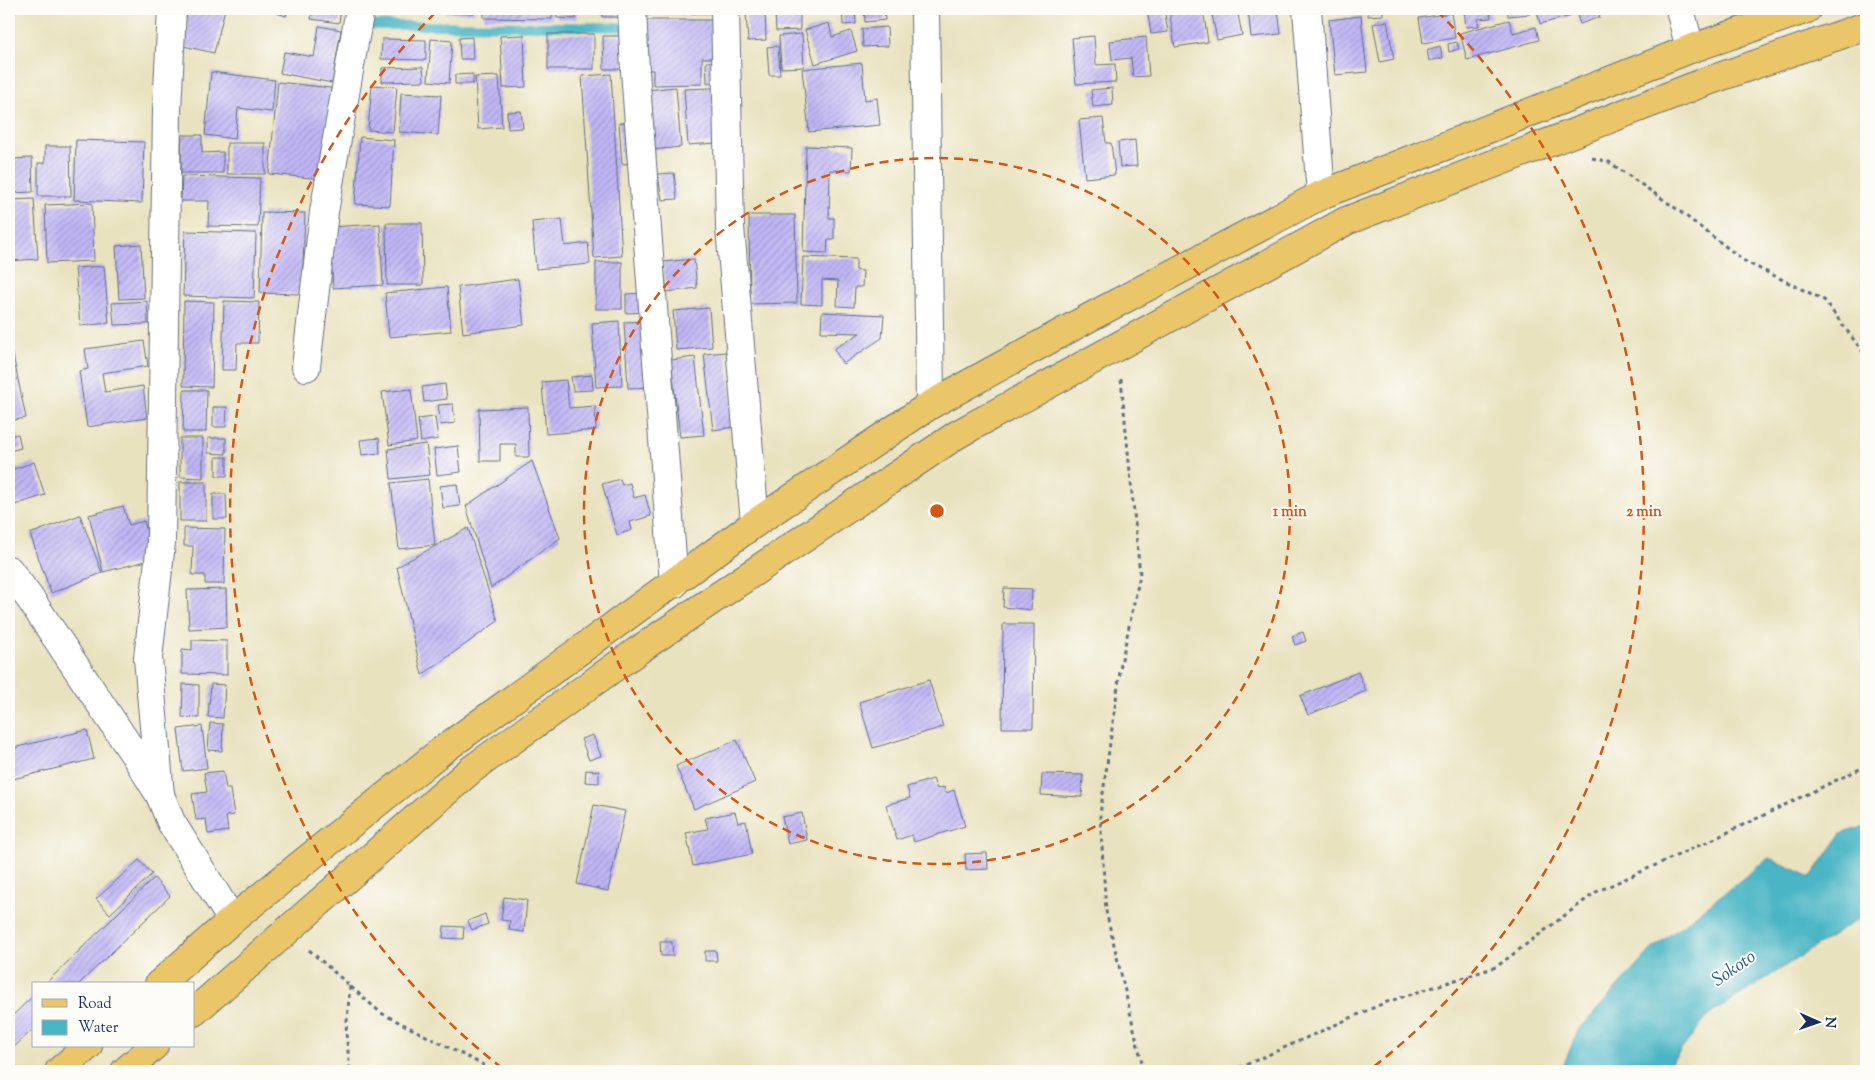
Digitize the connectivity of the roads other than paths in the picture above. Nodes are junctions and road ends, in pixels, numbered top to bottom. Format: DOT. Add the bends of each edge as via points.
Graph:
graph roads {
  1 [pos="172,9"];
  2 [pos="360,9"];
  3 [pos="632,9"];
  4 [pos="725,9"];
  5 [pos="925,9"];
  6 [pos="1307,9"];
  7 [pos="1680,9"];
  8 [pos="1807,9"];
  9 [pos="1866,26"];
  10 [pos="1690,49"];
  11 [pos="1321,195"];
  12 [pos="306,367"];
  13 [pos="930,405"];
  14 [pos="755,523"];
  15 [pos="9,570"];
  16 [pos="674,584"];
  17 [pos="160,795"];
  18 [pos="232,920"];
  19 [pos="161,982"];
  20 [pos="195,1011"];
  21 [pos="86,1048"];
  22 [pos="152,1048"];
  23 [pos="59,1071"];
  24 [pos="125,1071"];
  1 -- 17 [label="street" via="166,110 161,543 148,658"];
  2 -- 12 [label="street" via="324,212"];
  3 -- 16 [label="street"];
  4 -- 14 [label="street" via="730,227"];
  5 -- 13 [label="street"];
  6 -- 11 [label="street"];
  7 -- 10 [label="street"];
  8 -- 10 [label="main road"];
  9 -- 20 [label="main road" via="1705,82 1346,221 958,434 624,660 472,769"];
  10 -- 11 [label="main road"];
  11 -- 13 [label="main road"];
  13 -- 14 [label="main road"];
  14 -- 16 [label="main road"];
  15 -- 17 [label="street"];
  16 -- 18 [label="main road" via="440,752"];
  17 -- 18 [label="street" via="170,822"];
  18 -- 19 [label="main road"];
  21 -- 23 [label="main road"];
  22 -- 24 [label="main road"];
}
